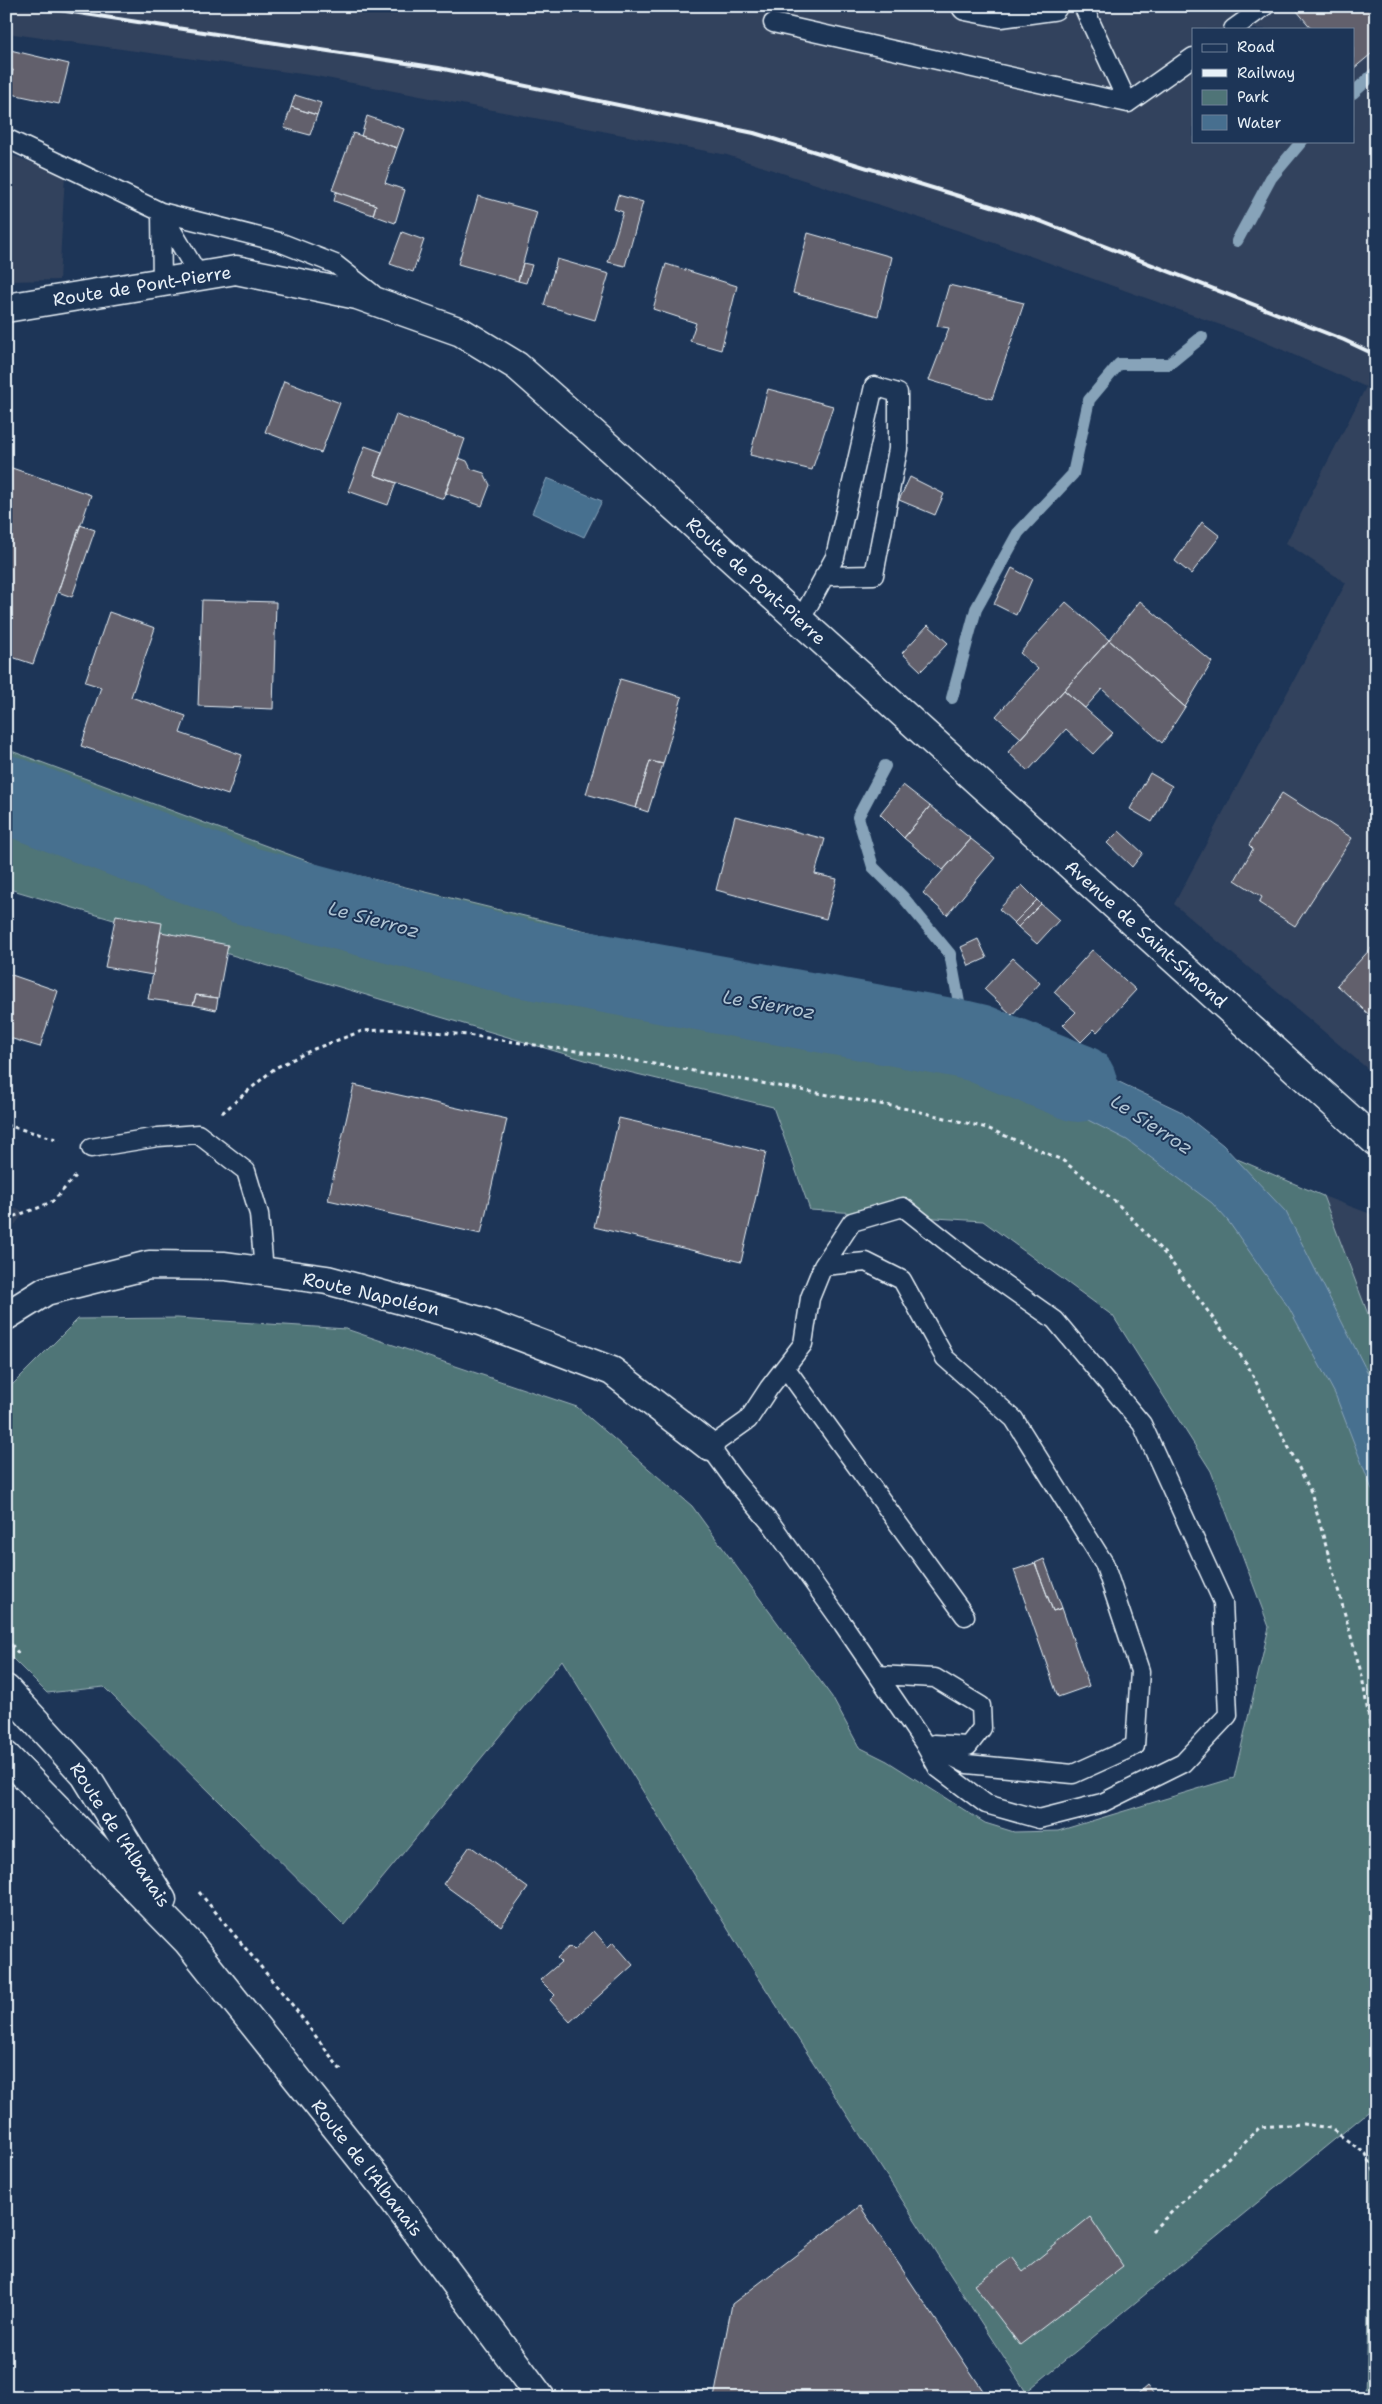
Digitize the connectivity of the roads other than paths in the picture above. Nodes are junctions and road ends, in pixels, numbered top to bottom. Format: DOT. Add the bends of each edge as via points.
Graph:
graph roads {
  1 [pos="966,6"];
  2 [pos="1053,6"];
  3 [pos="1083,6"];
  4 [pos="1265,6"];
  5 [pos="773,22"];
  6 [pos="1234,28"];
  7 [pos="1192,58"];
  8 [pos="1128,104"];
  9 [pos="6,138"];
  10 [pos="160,212"];
  11 [pos="200,276"];
  12 [pos="162,282"];
  13 [pos="387,305"];
  14 [pos="6,308"];
  15 [pos="594,434"];
  16 [pos="824,576"];
  17 [pos="800,621"];
  18 [pos="917,727"];
  19 [pos="1376,1142"];
  20 [pos="91,1148"];
  21 [pos="823,1266"];
  22 [pos="264,1271"];
  23 [pos="6,1316"];
  24 [pos="784,1367"];
  25 [pos="710,1447"];
  26 [pos="965,1616"];
  27 [pos="878,1675"];
  28 [pos="6,1689"];
  29 [pos="924,1743"];
  30 [pos="10,1763"];
  31 [pos="188,1942"];
  32 [pos="541,2398"];
  1 -- 2 [label="main road" via="1002,13"];
  3 -- 8 [label="lane"];
  4 -- 6 [label="lane"];
  5 -- 8 [label="lane"];
  7 -- 8 [label="lane"];
  9 -- 10 [label="lane"];
  10 -- 11 [label="lane"];
  10 -- 12 [label="lane"];
  10 -- 13 [label="lane" via="279,242 335,264"];
  11 -- 12 [label="main road, Route de Pont-Pierre"];
  11 -- 13 [label="main road, Route de Pont-Pierre" via="236,270 358,295"];
  12 -- 14 [label="main road, Route de Pont-Pierre"];
  13 -- 15 [label="main road, Route de Pont-Pierre" via="461,332 517,366"];
  14 -- 15 [label="main road, Route de Pont-Pierre" via="75,309 175,293 241,288 350,311 456,350"];
  15 -- 17 [label="main road, Route de Pont-Pierre"];
  16 -- 16 [label="lane" via="835,556 874,386 898,393 898,449 874,575"];
  16 -- 17 [label="lane"];
  17 -- 18 [label="main road, Route de Pont-Pierre"];
  18 -- 19 [label="main road, Avenue de Saint-Simond"];
  20 -- 22 [label="lane" via="158,1136 198,1134 246,1171 259,1214"];
  21 -- 24 [label="lane" via="810,1298 803,1344"];
  21 -- 29 [label="lane" via="866,1262 902,1280 945,1358 1014,1419 1104,1563 1140,1671 1135,1746 1073,1774 967,1764"];
  21 -- 29 [label="lane" via="852,1222 903,1207 970,1260 1055,1320 1142,1424 1223,1602 1228,1714 1183,1763 1102,1803 1039,1819 986,1804 938,1768"];
  22 -- 23 [label="main road, Route Napoléon" via="225,1266 149,1265 46,1291"];
  22 -- 25 [label="main road, Route Napoléon" via="327,1280 480,1320 612,1371"];
  24 -- 25 [label="lane" via="748,1420"];
  24 -- 26 [label="lane"];
  25 -- 27 [label="lane" via="773,1526"];
  27 -- 29 [label="lane"];
  27 -- 29 [label="lane" via="935,1678 981,1706 982,1728 968,1746"];
  28 -- 31 [label="main road, Route de l'Albanais" via="85,1775"];
  30 -- 31 [label="main road, Route de l'Albanais"];
  31 -- 32 [label="main road, Route de l'Albanais" via="383,2186"];
}
